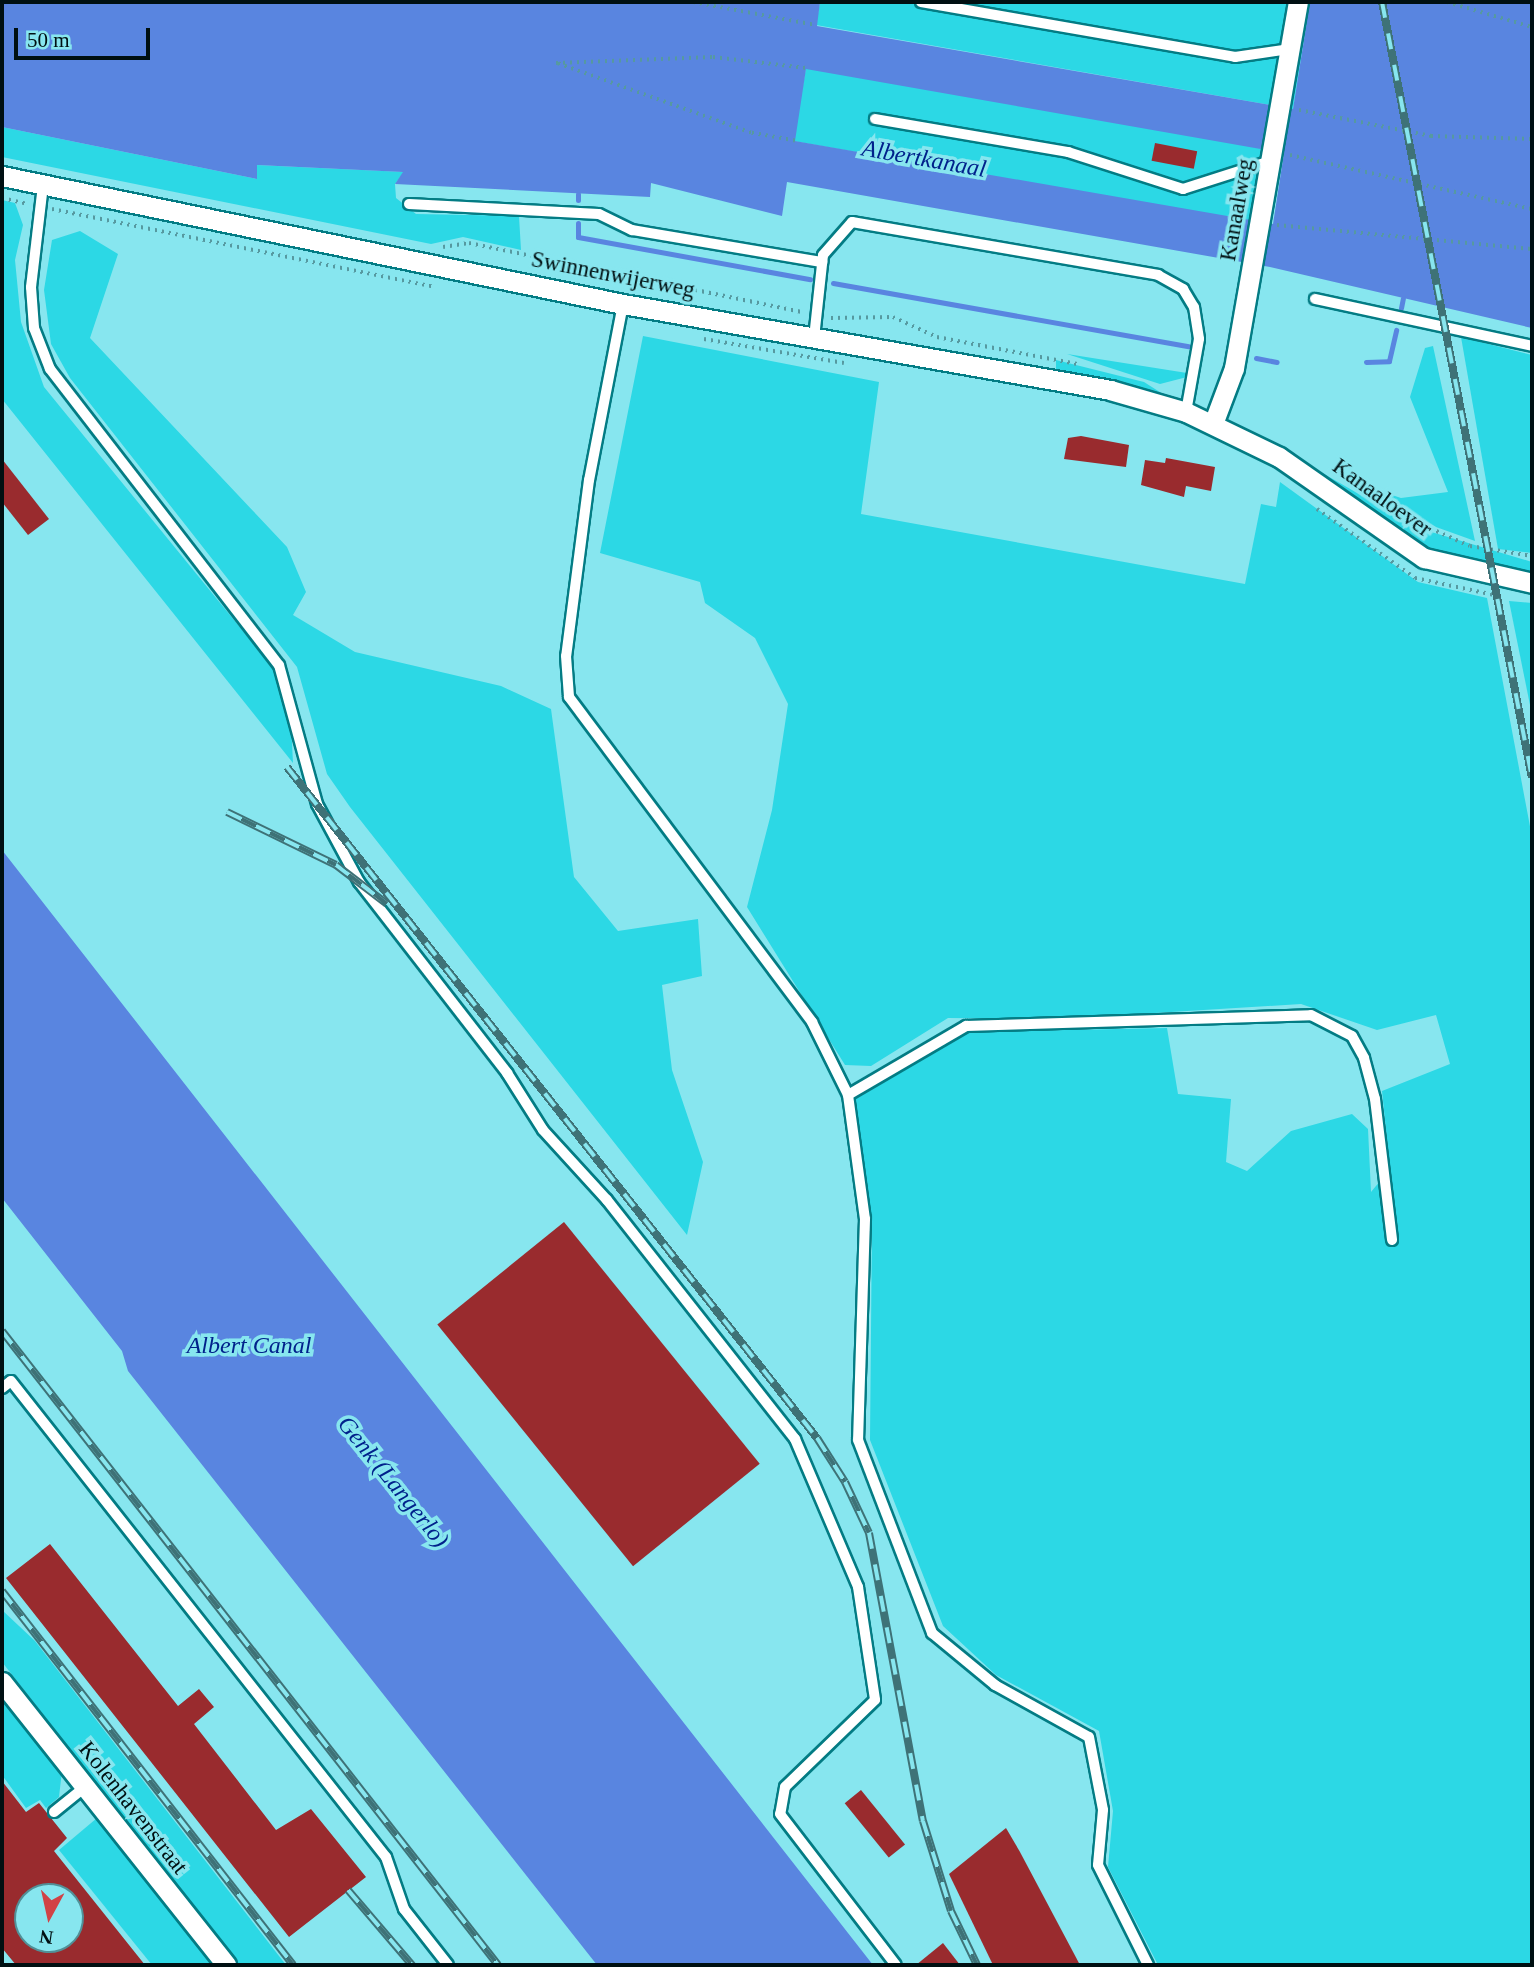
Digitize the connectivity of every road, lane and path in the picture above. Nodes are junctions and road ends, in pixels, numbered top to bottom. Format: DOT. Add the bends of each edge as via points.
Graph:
graph roads {
  1 [pos="693,2"];
  2 [pos="921,2"];
  3 [pos="1298,2"];
  4 [pos="1447,2"];
  5 [pos="816,25"];
  6 [pos="1532,27"];
  7 [pos="1290,49"];
  8 [pos="806,68"];
  9 [pos="1293,109"];
  10 [pos="875,118"];
  11 [pos="1532,139"];
  12 [pos="794,141"];
  13 [pos="1277,157"];
  14 [pos="2,176"];
  15 [pos="43,185"];
  16 [pos="409,204"];
  17 [pos="1532,209"];
  18 [pos="1273,224"];
  19 [pos="435,248"];
  20 [pos="1532,249"];
  21 [pos="822,262"];
  22 [pos="1315,299"];
  23 [pos="623,304"];
  24 [pos="815,315"];
  25 [pos="814,338"];
  26 [pos="1532,346"];
  27 [pos="1065,359"];
  28 [pos="1186,412"];
  29 [pos="1213,424"];
  30 [pos="1389,510"];
  31 [pos="1532,556"];
  32 [pos="1532,583"];
  33 [pos="848,1095"];
  34 [pos="1392,1240"];
  35 [pos="2,1388"];
  36 [pos="2,1682"];
  37 [pos="85,1787"];
  38 [pos="54,1812"];
  39 [pos="226,1965"];
  40 [pos="448,1965"];
  41 [pos="896,1965"];
  42 [pos="1148,1965"];
  1 -- 5 [label="path"];
  2 -- 7 [label="lane" via="1234,57"];
  3 -- 7 [label="street, Kanaalweg"];
  4 -- 6 [label="path"];
  7 -- 13 [label="street, Kanaalweg"];
  8 -- 12 [label="path" via="713,57 556,63 751,133"];
  9 -- 11 [label="path" via="1431,136"];
  10 -- 13 [label="lane" via="1068,152 1184,189"];
  13 -- 17 [label="path"];
  13 -- 29 [label="street, Kanaalweg" via="1234,368"];
  14 -- 15 [label="street, Swinnenwijerweg"];
  15 -- 23 [label="street, Swinnenwijerweg"];
  15 -- 41 [label="lane" via="31,287 34,328 50,369 279,665 317,804 359,882 544,1130 607,1200 795,1439 858,1587 875,1700 861,1720 785,1787 780,1814"];
  16 -- 21 [label="lane" via="599,214 632,230"];
  18 -- 20 [label="path"];
  19 -- 24 [label="path" via="469,243"];
  21 -- 24 [label="lane"];
  21 -- 28 [label="lane" via="834,237 852,222 1158,275 1183,289 1194,307 1199,339"];
  22 -- 26 [label="lane"];
  23 -- 25 [label="street, Swinnenwijerweg"];
  23 -- 33 [label="lane" via="589,480 566,656 569,697 812,1022"];
  24 -- 25 [label="lane"];
  24 -- 27 [label="path" via="851,321 893,317 937,337"];
  25 -- 28 [label="street, Swinnenwijerweg" via="1110,390"];
  28 -- 29 [label="street, Swinnenwijerweg"];
  29 -- 32 [label="street, Kanaaloever" via="1310,476 1376,530 1424,558"];
  30 -- 31 [label="path" via="1470,546"];
  33 -- 34 [label="lane" via="966,1026 1311,1015 1352,1035 1364,1058 1376,1099"];
  33 -- 42 [label="lane" via="866,1219 858,1440 932,1633 995,1685 1089,1737 1103,1810 1098,1865"];
  35 -- 40 [label="lane" via="11,1381 386,1857 404,1909"];
  36 -- 37 [label="street, Kolenhavenstraat"];
  37 -- 38 [label="lane"];
  37 -- 39 [label="street, Kolenhavenstraat"];
}
